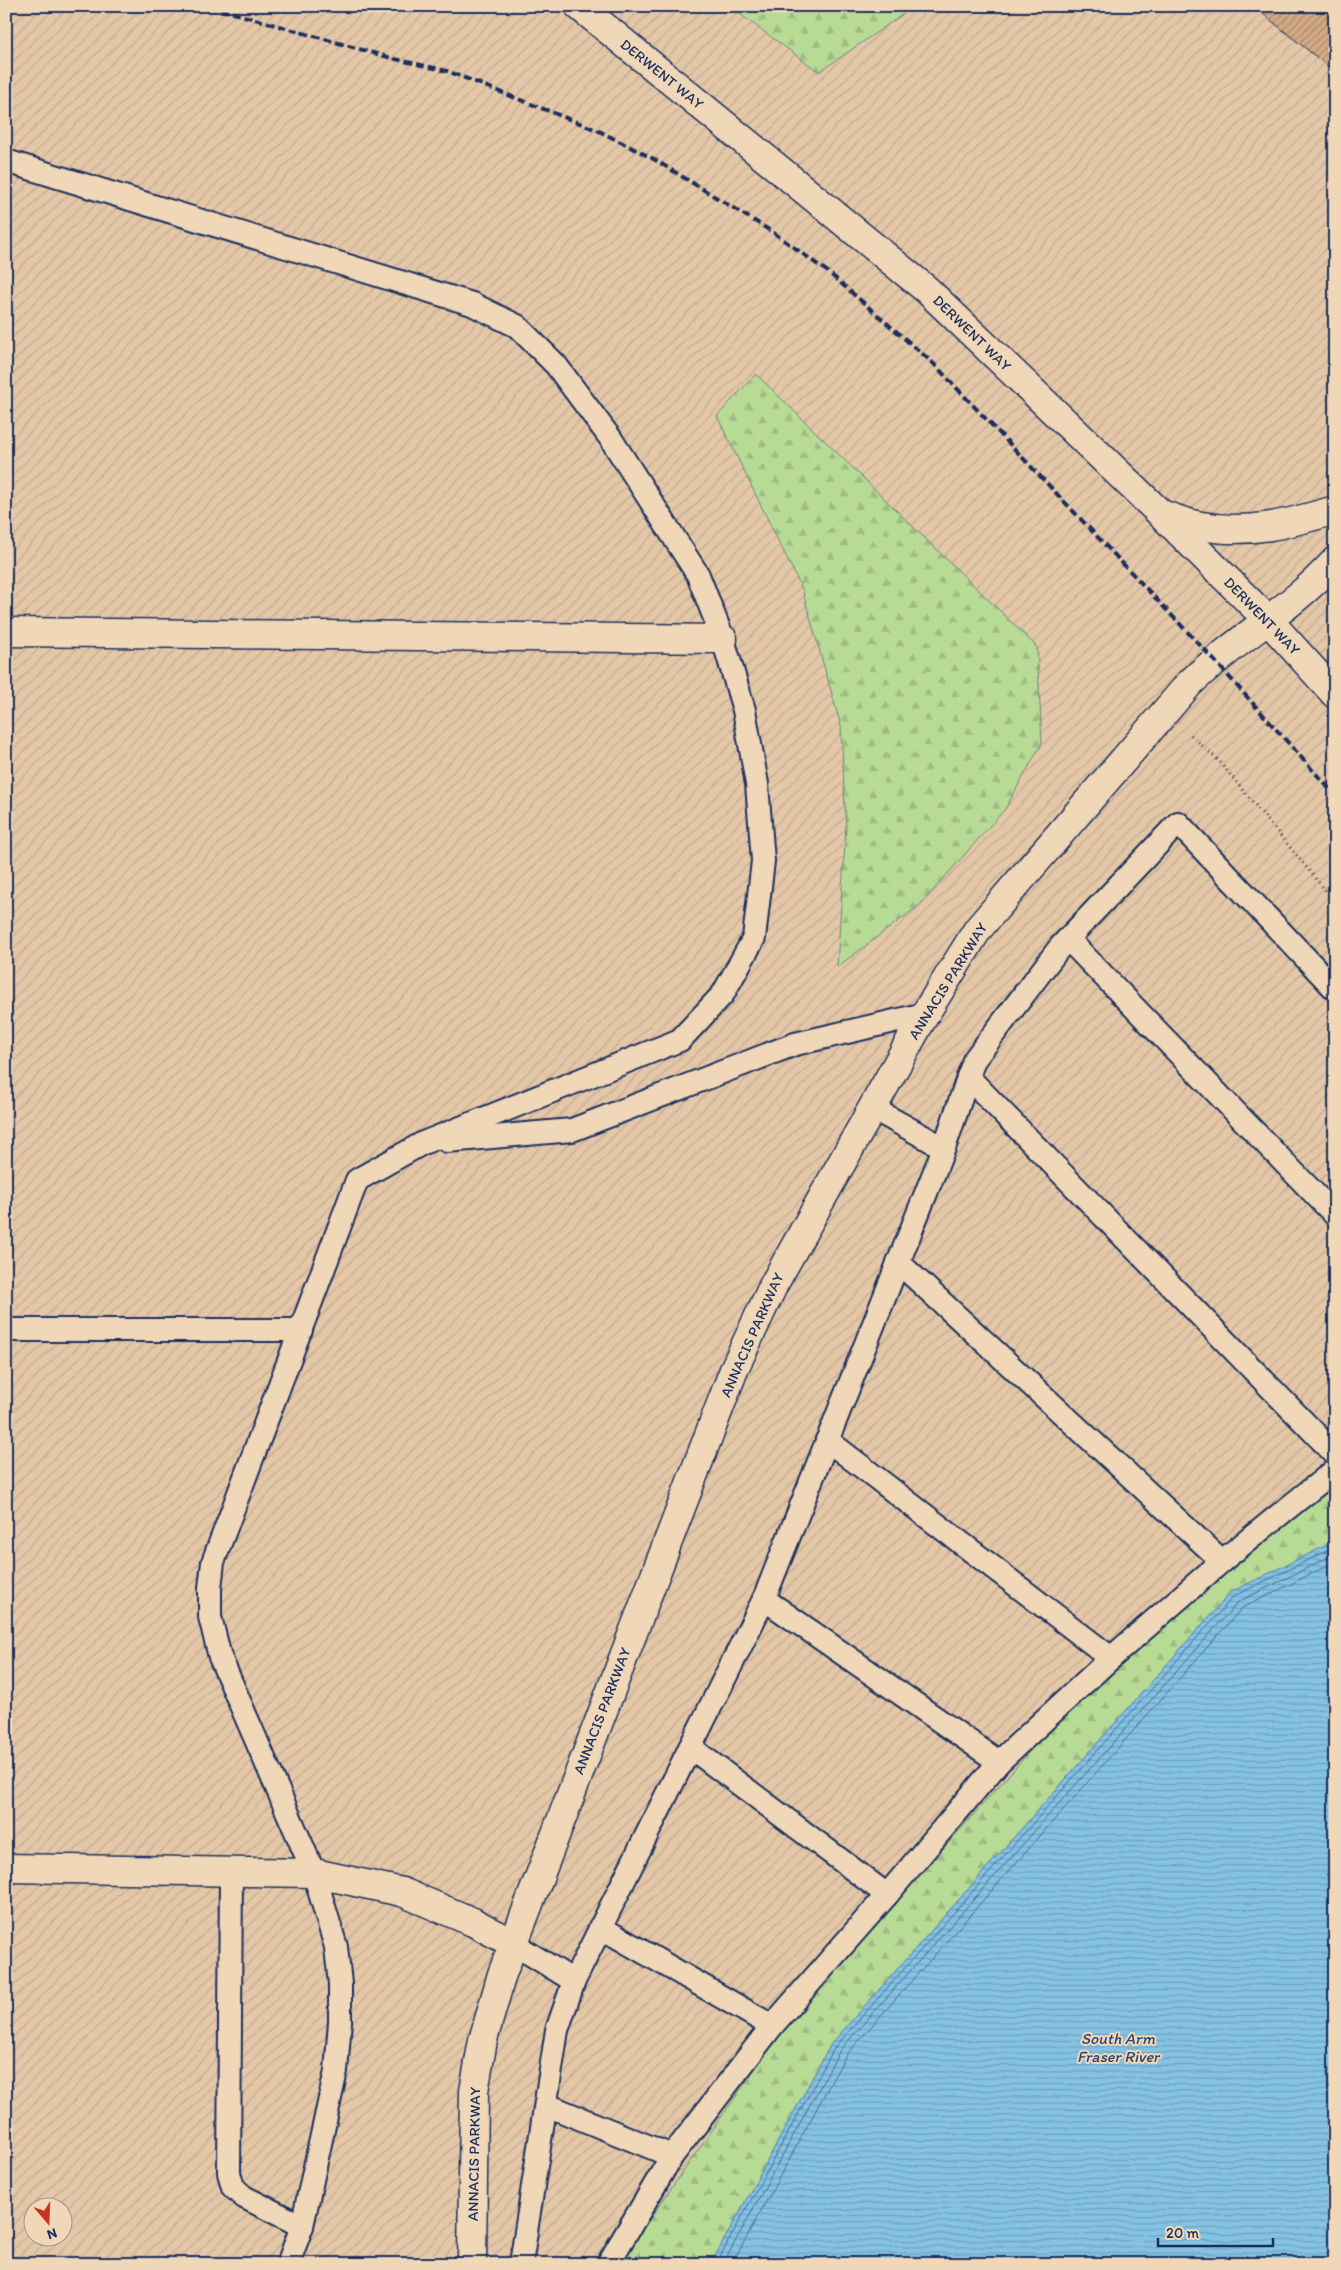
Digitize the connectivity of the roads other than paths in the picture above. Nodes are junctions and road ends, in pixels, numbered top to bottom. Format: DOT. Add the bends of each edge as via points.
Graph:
graph roads {
  1 [pos="579,6"];
  2 [pos="6,161"];
  3 [pos="1335,510"];
  4 [pos="1161,514"];
  5 [pos="1335,561"];
  6 [pos="1268,620"];
  7 [pos="6,632"];
  8 [pos="723,639"];
  9 [pos="1335,694"];
  10 [pos="1068,939"];
  11 [pos="1335,989"];
  12 [pos="925,1014"];
  13 [pos="968,1077"];
  14 [pos="872,1108"];
  15 [pos="423,1143"];
  16 [pos="944,1148"];
  17 [pos="1335,1215"];
  18 [pos="898,1262"];
  19 [pos="6,1330"];
  20 [pos="301,1330"];
  21 [pos="827,1440"];
  22 [pos="1335,1454"];
  23 [pos="1335,1470"];
  24 [pos="1222,1561"];
  25 [pos="764,1599"];
  26 [pos="1111,1658"];
  27 [pos="690,1747"];
  28 [pos="999,1762"];
  29 [pos="6,1868"];
  30 [pos="231,1871"];
  31 [pos="314,1873"];
  32 [pos="887,1895"];
  33 [pos="600,1928"];
  34 [pos="514,1944"];
  35 [pos="574,1981"];
  36 [pos="772,2026"];
  37 [pos="547,2105"];
  38 [pos="672,2156"];
  39 [pos="302,2226"];
  40 [pos="288,2264"];
  41 [pos="472,2264"];
  42 [pos="521,2264"];
  43 [pos="608,2264"];
  1 -- 4 [label="street, DERWENT WAY" via="927,290"];
  2 -- 8 [label="lane" via="472,304 517,326 556,364 612,439 698,575"];
  3 -- 4 [label="street" via="1285,525 1244,530 1202,526"];
  4 -- 6 [label="street, DERWENT WAY"];
  5 -- 6 [label="street, ANNACIS PARKWAY"];
  6 -- 9 [label="street, DERWENT WAY"];
  6 -- 12 [label="street, ANNACIS PARKWAY" via="1214,660 1165,710 978,930"];
  7 -- 8 [label="street"];
  8 -- 15 [label="lane" via="744,710 756,774 763,861 754,938 723,994 680,1040"];
  10 -- 11 [label="lane" via="1178,823"];
  10 -- 13 [label="lane" via="974,1060"];
  10 -- 17 [label="lane"];
  12 -- 14 [label="street, ANNACIS PARKWAY"];
  12 -- 15 [label="lane" via="794,1044 572,1130"];
  13 -- 16 [label="lane"];
  13 -- 22 [label="lane"];
  14 -- 16 [label="lane"];
  14 -- 34 [label="street, ANNACIS PARKWAY" via="774,1284 735,1367"];
  15 -- 20 [label="lane" via="356,1180"];
  16 -- 18 [label="lane"];
  18 -- 21 [label="lane"];
  18 -- 24 [label="lane"];
  19 -- 20 [label="lane"];
  20 -- 31 [label="lane" via="213,1562 210,1617 220,1657"];
  21 -- 25 [label="lane"];
  21 -- 26 [label="lane"];
  23 -- 24 [label="lane"];
  24 -- 26 [label="lane"];
  25 -- 27 [label="lane"];
  25 -- 28 [label="lane"];
  26 -- 28 [label="lane"];
  27 -- 32 [label="lane"];
  27 -- 33 [label="lane"];
  28 -- 32 [label="lane"];
  29 -- 30 [label="street"];
  30 -- 31 [label="street"];
  30 -- 39 [label="lane" via="229,2173 233,2187 244,2197"];
  31 -- 34 [label="street" via="402,1892 473,1922"];
  31 -- 39 [label="lane" via="336,1946 340,2022 336,2071"];
  32 -- 36 [label="lane"];
  33 -- 35 [label="lane"];
  33 -- 36 [label="lane"];
  34 -- 35 [label="lane"];
  34 -- 41 [label="street, ANNACIS PARKWAY" via="484,2040 474,2091"];
  35 -- 37 [label="lane" via="558,2030"];
  36 -- 38 [label="lane"];
  37 -- 38 [label="lane"];
  37 -- 42 [label="lane"];
  38 -- 43 [label="lane"];
  39 -- 40 [label="lane"];
}
